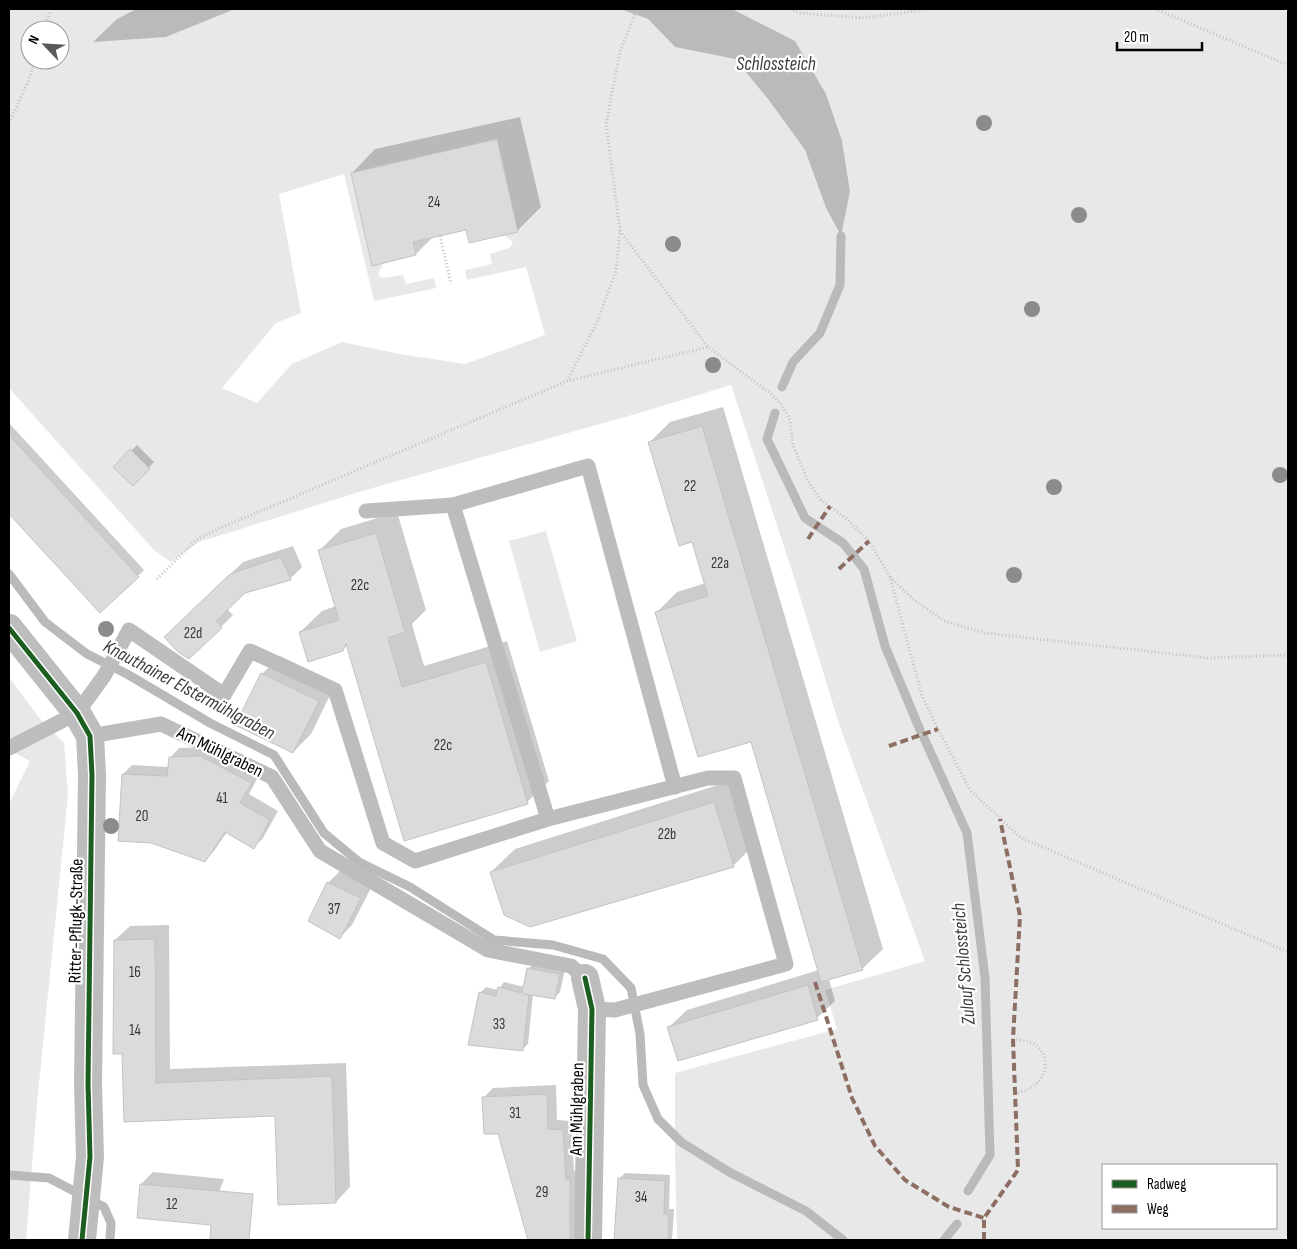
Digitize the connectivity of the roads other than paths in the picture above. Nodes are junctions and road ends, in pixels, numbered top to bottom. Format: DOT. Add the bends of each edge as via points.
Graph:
graph roads {
  1 [pos="453,505"];
  2 [pos="366,511"];
  3 [pos="9,628"];
  4 [pos="83,725"];
  5 [pos="9,748"];
  6 [pos="675,786"];
  7 [pos="548,819"];
  8 [pos="585,978"];
  9 [pos="603,1009"];
  10 [pos="82,1236"];
  11 [pos="588,1240"];
  1 -- 2 [label="lane"];
  1 -- 6 [label="lane" via="588,466"];
  1 -- 7 [label="lane"];
  3 -- 4 [label="street"];
  4 -- 5 [label="lane"];
  4 -- 7 [label="lane" via="129,630 224,695 250,651 335,690 383,843 415,861"];
  4 -- 8 [label="lane, Am Mühlgraben" via="161,724 272,777 320,851 488,950 570,966"];
  4 -- 10 [label="street, Ritter-Pflugk-Straße" via="92,775 90,1157"];
  6 -- 7 [label="lane"];
  6 -- 9 [label="lane" via="708,778 734,778 786,964 651,1000"];
  8 -- 9 [label="street, Am Mühlgraben"];
  9 -- 11 [label="street, Am Mühlgraben"];
}
